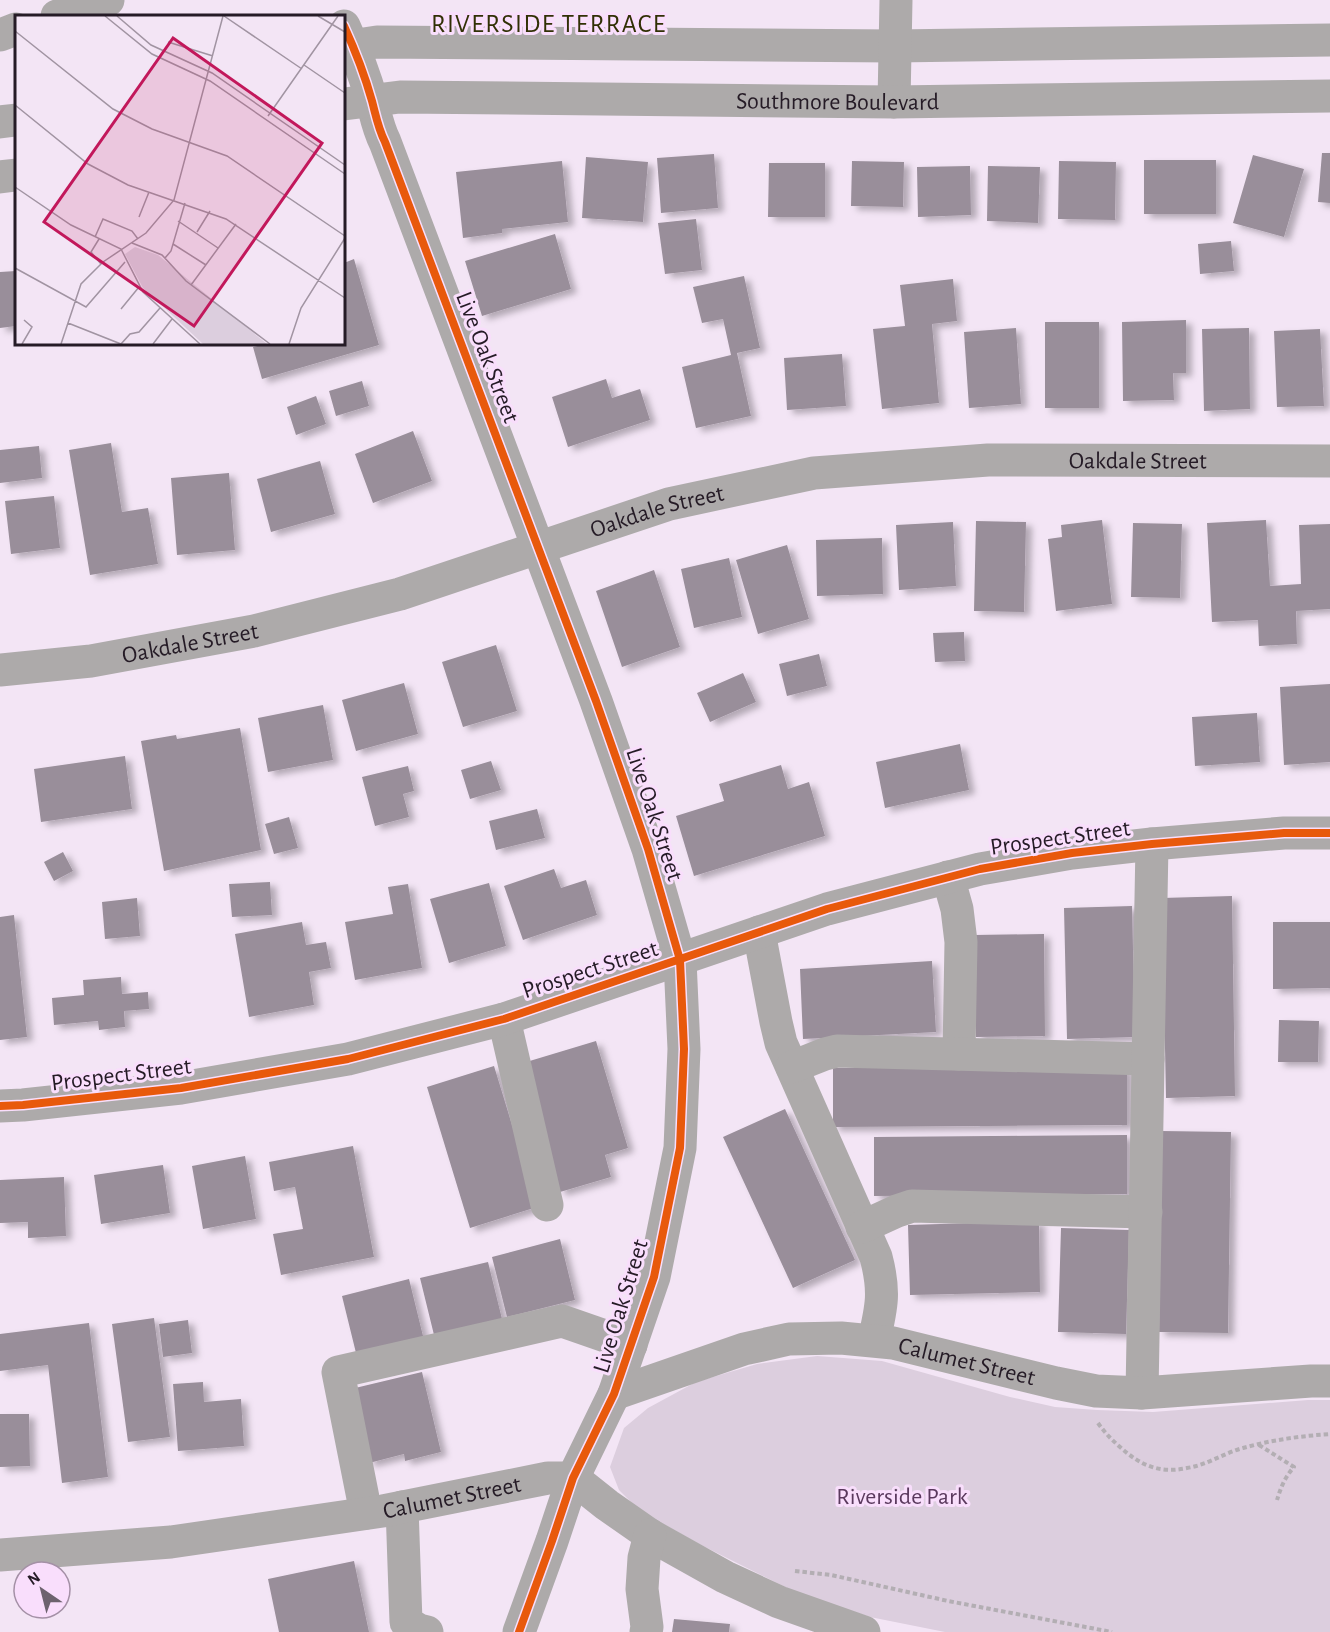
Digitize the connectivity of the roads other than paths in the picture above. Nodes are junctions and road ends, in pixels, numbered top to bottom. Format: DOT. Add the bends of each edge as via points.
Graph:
graph roads {
  1 [pos="334,0"];
  2 [pos="896,0"];
  3 [pos="100,7"];
  4 [pos="62,15"];
  5 [pos="339,15"];
  6 [pos="15,29"];
  7 [pos="345,34"];
  8 [pos="0,35"];
  9 [pos="1330,40"];
  10 [pos="895,46"];
  11 [pos="1330,96"];
  12 [pos="358,102"];
  13 [pos="894,102"];
  14 [pos="15,120"];
  15 [pos="0,122"];
  16 [pos="15,175"];
  17 [pos="0,177"];
  18 [pos="1330,461"];
  19 [pos="540,548"];
  20 [pos="0,670"];
  21 [pos="1330,833"];
  22 [pos="1152,844"];
  23 [pos="948,878"];
  24 [pos="759,932"];
  25 [pos="680,960"];
  26 [pos="504,1019"];
  27 [pos="959,1054"];
  28 [pos="1148,1059"];
  29 [pos="792,1067"];
  30 [pos="0,1106"];
  31 [pos="547,1205"];
  32 [pos="1146,1212"];
  33 [pos="862,1227"];
  34 [pos="874,1340"];
  35 [pos="631,1345"];
  36 [pos="1330,1381"];
  37 [pos="1142,1393"];
  38 [pos="614,1394"];
  39 [pos="573,1478"];
  40 [pos="402,1507"];
  41 [pos="366,1513"];
  42 [pos="650,1535"];
  43 [pos="0,1555"];
  44 [pos="848,1629"];
  45 [pos="428,1632"];
  46 [pos="519,1632"];
  47 [pos="646,1632"];
  1 -- 5 [label="street, Live Oak Street"];
  2 -- 10 [label="street"];
  3 -- 4 [label="street"];
  6 -- 8 [label="street"];
  7 -- 10 [label="street" via="377,42"];
  7 -- 12 [label="street, Live Oak Street"];
  9 -- 10 [label="street"];
  10 -- 13 [label="street"];
  11 -- 13 [label="street, Southmore Boulevard"];
  12 -- 13 [label="street, Southmore Boulevard" via="411,97"];
  12 -- 19 [label="street, Live Oak Street" via="385,142"];
  14 -- 15 [label="street"];
  16 -- 17 [label="street"];
  18 -- 19 [label="street, Oakdale Street" via="988,460 814,473 669,504"];
  19 -- 20 [label="street, Oakdale Street" via="400,594 254,631 91,661"];
  19 -- 25 [label="street, Live Oak Street" via="644,838"];
  21 -- 22 [label="street, Prospect Street"];
  22 -- 23 [label="street, Prospect Street" via="1049,857"];
  22 -- 28 [label="street"];
  23 -- 24 [label="street, Prospect Street" via="827,909"];
  23 -- 27 [label="street" via="961,942"];
  24 -- 25 [label="street, Prospect Street"];
  24 -- 29 [label="street" via="776,1022"];
  25 -- 26 [label="street, Prospect Street"];
  25 -- 35 [label="street, Live Oak Street" via="684,1049 680,1148 654,1277"];
  26 -- 30 [label="street, Prospect Street" via="326,1063 181,1088"];
  26 -- 31 [label="street"];
  27 -- 28 [label="street"];
  27 -- 29 [label="street" via="837,1051"];
  28 -- 32 [label="street"];
  29 -- 33 [label="street"];
  32 -- 33 [label="street" via="912,1206"];
  32 -- 37 [label="street"];
  33 -- 34 [label="street" via="882,1279"];
  34 -- 37 [label="street, Calumet Street" via="1096,1391"];
  34 -- 38 [label="street, Calumet Street" via="789,1339 744,1349"];
  35 -- 38 [label="street, Live Oak Street"];
  35 -- 41 [label="street" via="562,1321 338,1372"];
  36 -- 37 [label="street, Calumet Street"];
  38 -- 39 [label="street, Live Oak Street"];
  39 -- 40 [label="street, Calumet Street" via="548,1478"];
  39 -- 42 [label="street"];
  39 -- 46 [label="street, Live Oak Street"];
  40 -- 41 [label="street, Calumet Street"];
  40 -- 45 [label="street" via="406,1622"];
  41 -- 43 [label="street, Calumet Street" via="171,1542"];
  42 -- 44 [label="street" via="725,1577"];
  42 -- 47 [label="street" via="642,1589"];
}
